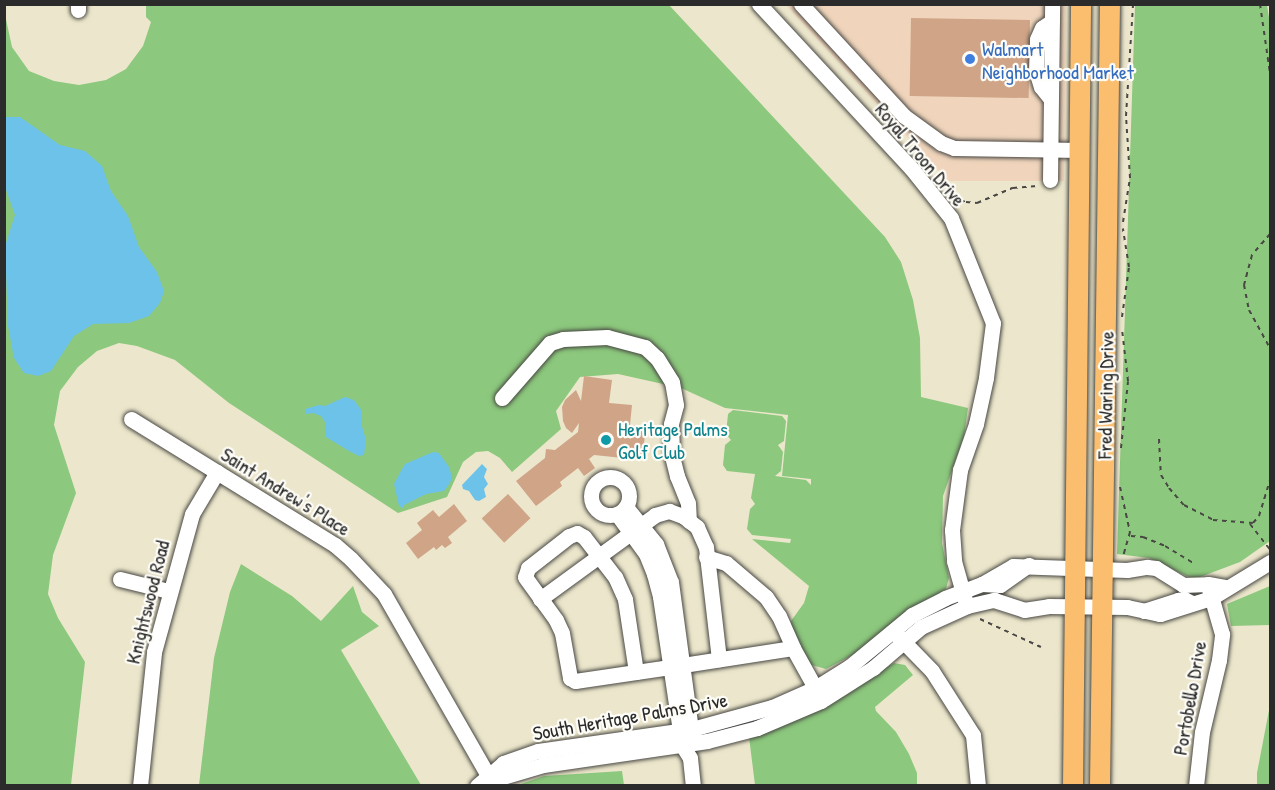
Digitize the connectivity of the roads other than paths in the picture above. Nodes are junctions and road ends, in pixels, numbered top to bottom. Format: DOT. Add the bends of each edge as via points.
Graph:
graph roads {
  1 [pos="759,4"];
  2 [pos="801,4"];
  3 [pos="1052,4"];
  4 [pos="1081,4"];
  5 [pos="1110,4"];
  6 [pos="1049,149"];
  7 [pos="1080,150"];
  8 [pos="1050,180"];
  9 [pos="502,398"];
  10 [pos="131,419"];
  11 [pos="217,472"];
  12 [pos="622,511"];
  13 [pos="689,520"];
  14 [pos="636,530"];
  15 [pos="598,556"];
  16 [pos="706,557"];
  17 [pos="1270,562"];
  18 [pos="1076,568"];
  19 [pos="1102,569"];
  20 [pos="120,579"];
  21 [pos="989,587"];
  22 [pos="169,591"];
  23 [pos="1210,591"];
  24 [pos="965,598"];
  25 [pos="540,599"];
  26 [pos="1186,599"];
  27 [pos="1075,606"];
  28 [pos="1102,607"];
  29 [pos="898,636"];
  30 [pos="794,648"];
  31 [pos="720,659"];
  32 [pos="677,666"];
  33 [pos="636,672"];
  34 [pos="818,694"];
  35 [pos="687,742"];
  36 [pos="483,781"];
  37 [pos="140,786"];
  38 [pos="693,786"];
  39 [pos="978,786"];
  40 [pos="1073,786"];
  41 [pos="1100,786"];
  42 [pos="1196,786"];
  1 -- 24 [label="street, Royal Troon Drive" via="951,218 993,323 986,378 960,470 952,530 954,561"];
  2 -- 6 [label="street" via="904,116 940,143 954,148"];
  3 -- 6 [label="street"];
  4 -- 7 [label="main road, Fred Waring Drive"];
  5 -- 19 [label="main road, Fred Waring Drive"];
  6 -- 7 [label="street"];
  6 -- 8 [label="street"];
  7 -- 18 [label="main road, Fred Waring Drive"];
  9 -- 13 [label="street" via="550,343 607,337 645,347 672,382 676,405 671,424 672,456 688,503"];
  10 -- 11 [label="street, Saint Andrew's Place"];
  11 -- 22 [label="street, Knightswood Road" via="192,514"];
  11 -- 36 [label="street, Saint Andrew's Place" via="335,545 384,594"];
  12 -- 14 [label="street"];
  13 -- 14 [label="street" via="669,512 655,515"];
  13 -- 16 [label="street" via="697,527"];
  14 -- 15 [label="street"];
  14 -- 32 [label="street" via="654,574"];
  15 -- 25 [label="street"];
  15 -- 25 [label="street" via="584,537 577,533 569,536 528,568 525,577"];
  15 -- 33 [label="street" via="615,577 625,599"];
  16 -- 30 [label="street" via="726,563 766,597"];
  16 -- 31 [label="street"];
  17 -- 23 [label="street"];
  18 -- 19 [label="street, South Heritage Palms Drive"];
  18 -- 21 [label="street, South Heritage Palms Drive" via="1013,566"];
  18 -- 27 [label="main road, Fred Waring Drive"];
  19 -- 26 [label="street, South Heritage Palms Drive" via="1156,568"];
  19 -- 28 [label="main road, Fred Waring Drive"];
  20 -- 22 [label="street"];
  21 -- 24 [label="street, South Heritage Palms Drive"];
  21 -- 27 [label="street" via="1024,610"];
  22 -- 37 [label="street, Knightswood Road" via="154,652"];
  23 -- 26 [label="street"];
  23 -- 42 [label="street, Portobello Drive" via="1222,634 1202,732"];
  24 -- 29 [label="street, South Heritage Palms Drive" via="924,608"];
  25 -- 33 [label="street" via="562,633 570,678 575,681"];
  26 -- 28 [label="street" via="1160,614"];
  27 -- 28 [label="street"];
  27 -- 40 [label="main road, Fred Waring Drive"];
  28 -- 41 [label="main road, Fred Waring Drive"];
  29 -- 34 [label="street, South Heritage Palms Drive" via="867,654"];
  29 -- 39 [label="street" via="932,671 973,735"];
  30 -- 31 [label="street"];
  30 -- 34 [label="street"];
  31 -- 32 [label="street"];
  32 -- 33 [label="street"];
  32 -- 35 [label="street"];
  34 -- 35 [label="street, South Heritage Palms Drive" via="757,728"];
  35 -- 36 [label="street, South Heritage Palms Drive" via="543,765"];
  35 -- 38 [label="street"];
}
